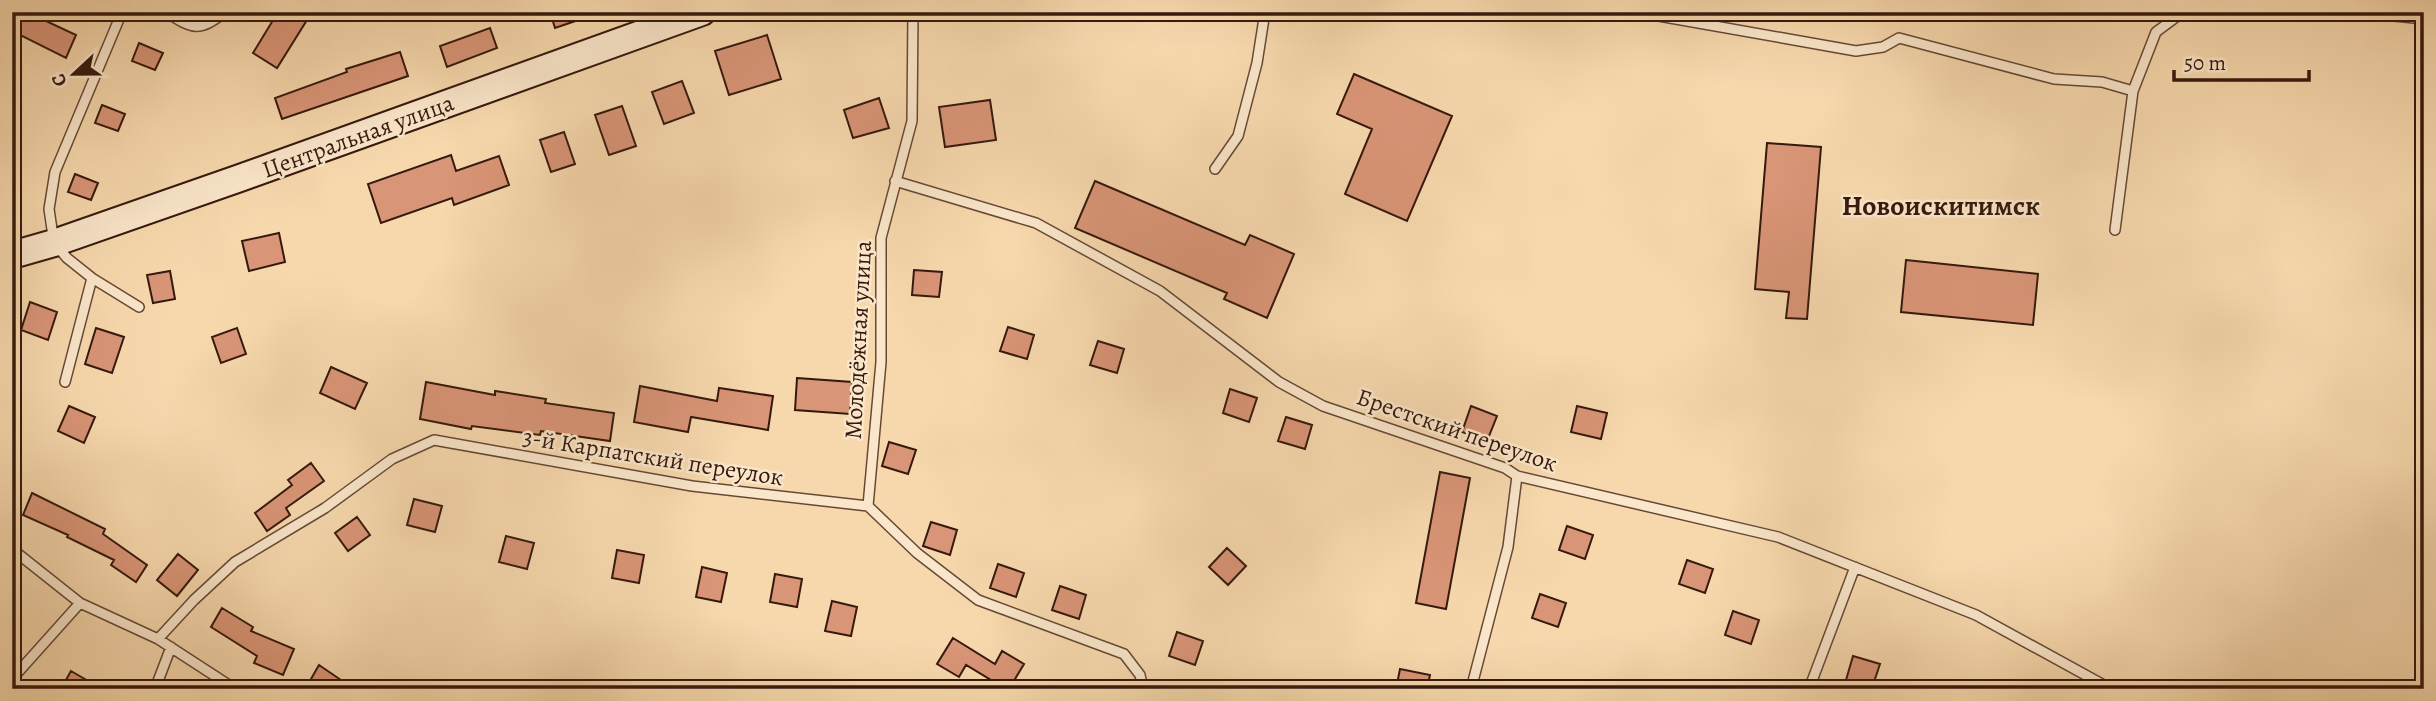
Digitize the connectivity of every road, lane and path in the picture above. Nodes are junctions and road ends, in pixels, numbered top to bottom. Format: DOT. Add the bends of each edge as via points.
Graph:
graph roads {
  1 [pos="122,12"];
  2 [pos="166,12"];
  3 [pos="225,12"];
  4 [pos="702,12"];
  5 [pos="913,12"];
  6 [pos="1265,12"];
  7 [pos="1636,12"];
  8 [pos="2183,12"];
  9 [pos="2355,12"];
  10 [pos="2424,19"];
  11 [pos="2133,91"];
  12 [pos="1215,169"];
  13 [pos="895,181"];
  14 [pos="2115,230"];
  15 [pos="54,243"];
  16 [pos="12,255"];
  17 [pos="92,278"];
  18 [pos="139,307"];
  19 [pos="65,382"];
  20 [pos="1517,475"];
  21 [pos="868,506"];
  22 [pos="12,548"];
  23 [pos="1854,567"];
  24 [pos="80,603"];
  25 [pos="158,639"];
  26 [pos="171,647"];
  27 [pos="12,679"];
  28 [pos="155,689"];
  29 [pos="235,689"];
  30 [pos="1143,689"];
  31 [pos="1471,689"];
  32 [pos="1809,689"];
  33 [pos="2111,689"];
  1 -- 15 [label="lane" via="55,172 49,209"];
  2 -- 3 [label="lane" via="198,28"];
  4 -- 15 [label="street, Центральная улица"];
  5 -- 13 [label="lane, Молодёжная улица" via="912,121"];
  6 -- 12 [label="lane" via="1238,136"];
  7 -- 11 [label="lane" via="1856,51 1883,47 1899,38 2054,79 2102,82"];
  8 -- 11 [label="lane" via="2156,32"];
  9 -- 10 [label="lane"];
  11 -- 14 [label="lane"];
  13 -- 20 [label="lane, Брестский переулок" via="1036,223 1160,291 1279,382 1322,405"];
  13 -- 21 [label="lane, Молодёжная улица" via="881,238 881,362"];
  15 -- 16 [label="street, Центральная улица"];
  15 -- 17 [label="lane"];
  17 -- 18 [label="lane"];
  17 -- 19 [label="lane"];
  20 -- 23 [label="lane, Брестский переулок" via="1778,537"];
  20 -- 31 [label="lane" via="1508,547"];
  21 -- 25 [label="lane, 3-й Карпатский переулок" via="692,486 434,440 392,459 325,508 235,562"];
  21 -- 30 [label="lane" via="917,553 978,600 1124,654 1140,675"];
  22 -- 24 [label="lane"];
  23 -- 32 [label="lane"];
  23 -- 33 [label="lane, Брестский переулок" via="1976,615"];
  24 -- 25 [label="lane"];
  24 -- 27 [label="lane"];
  25 -- 26 [label="lane"];
  26 -- 28 [label="lane"];
  26 -- 29 [label="lane"];
}
